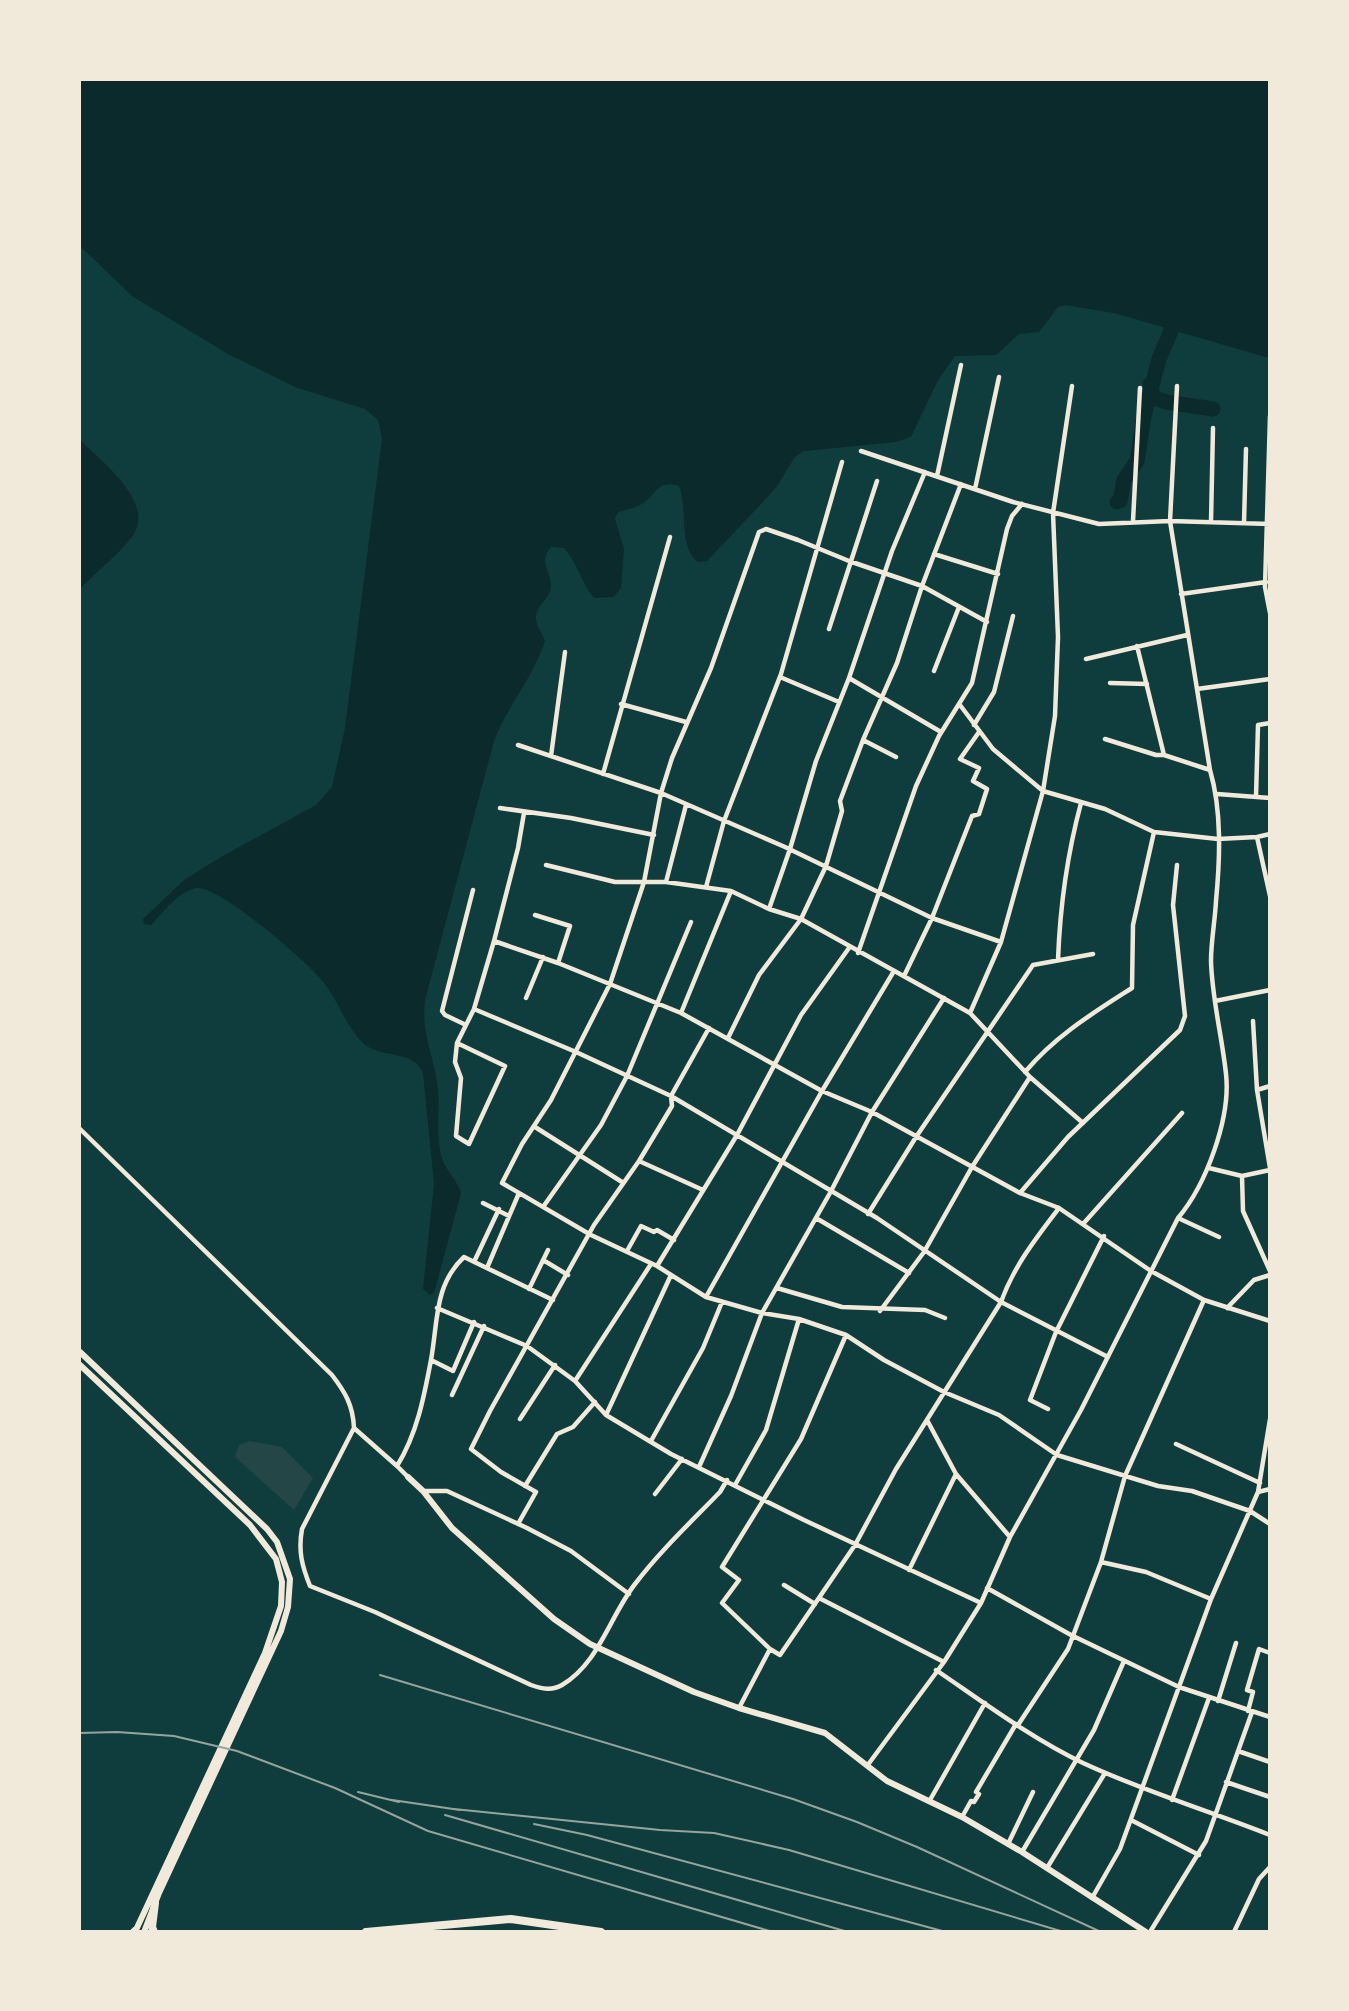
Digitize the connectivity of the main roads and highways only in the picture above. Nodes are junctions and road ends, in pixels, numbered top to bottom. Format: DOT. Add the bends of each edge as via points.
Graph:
graph roads {
  1 [pos="155,1897"];
  2 [pos="154,1932"];
  3 [pos="366,1932"];
  4 [pos="601,1932"];
  1 -- 2 [label="highway"];
  3 -- 4 [label="highway" via="512,1919"];
}
